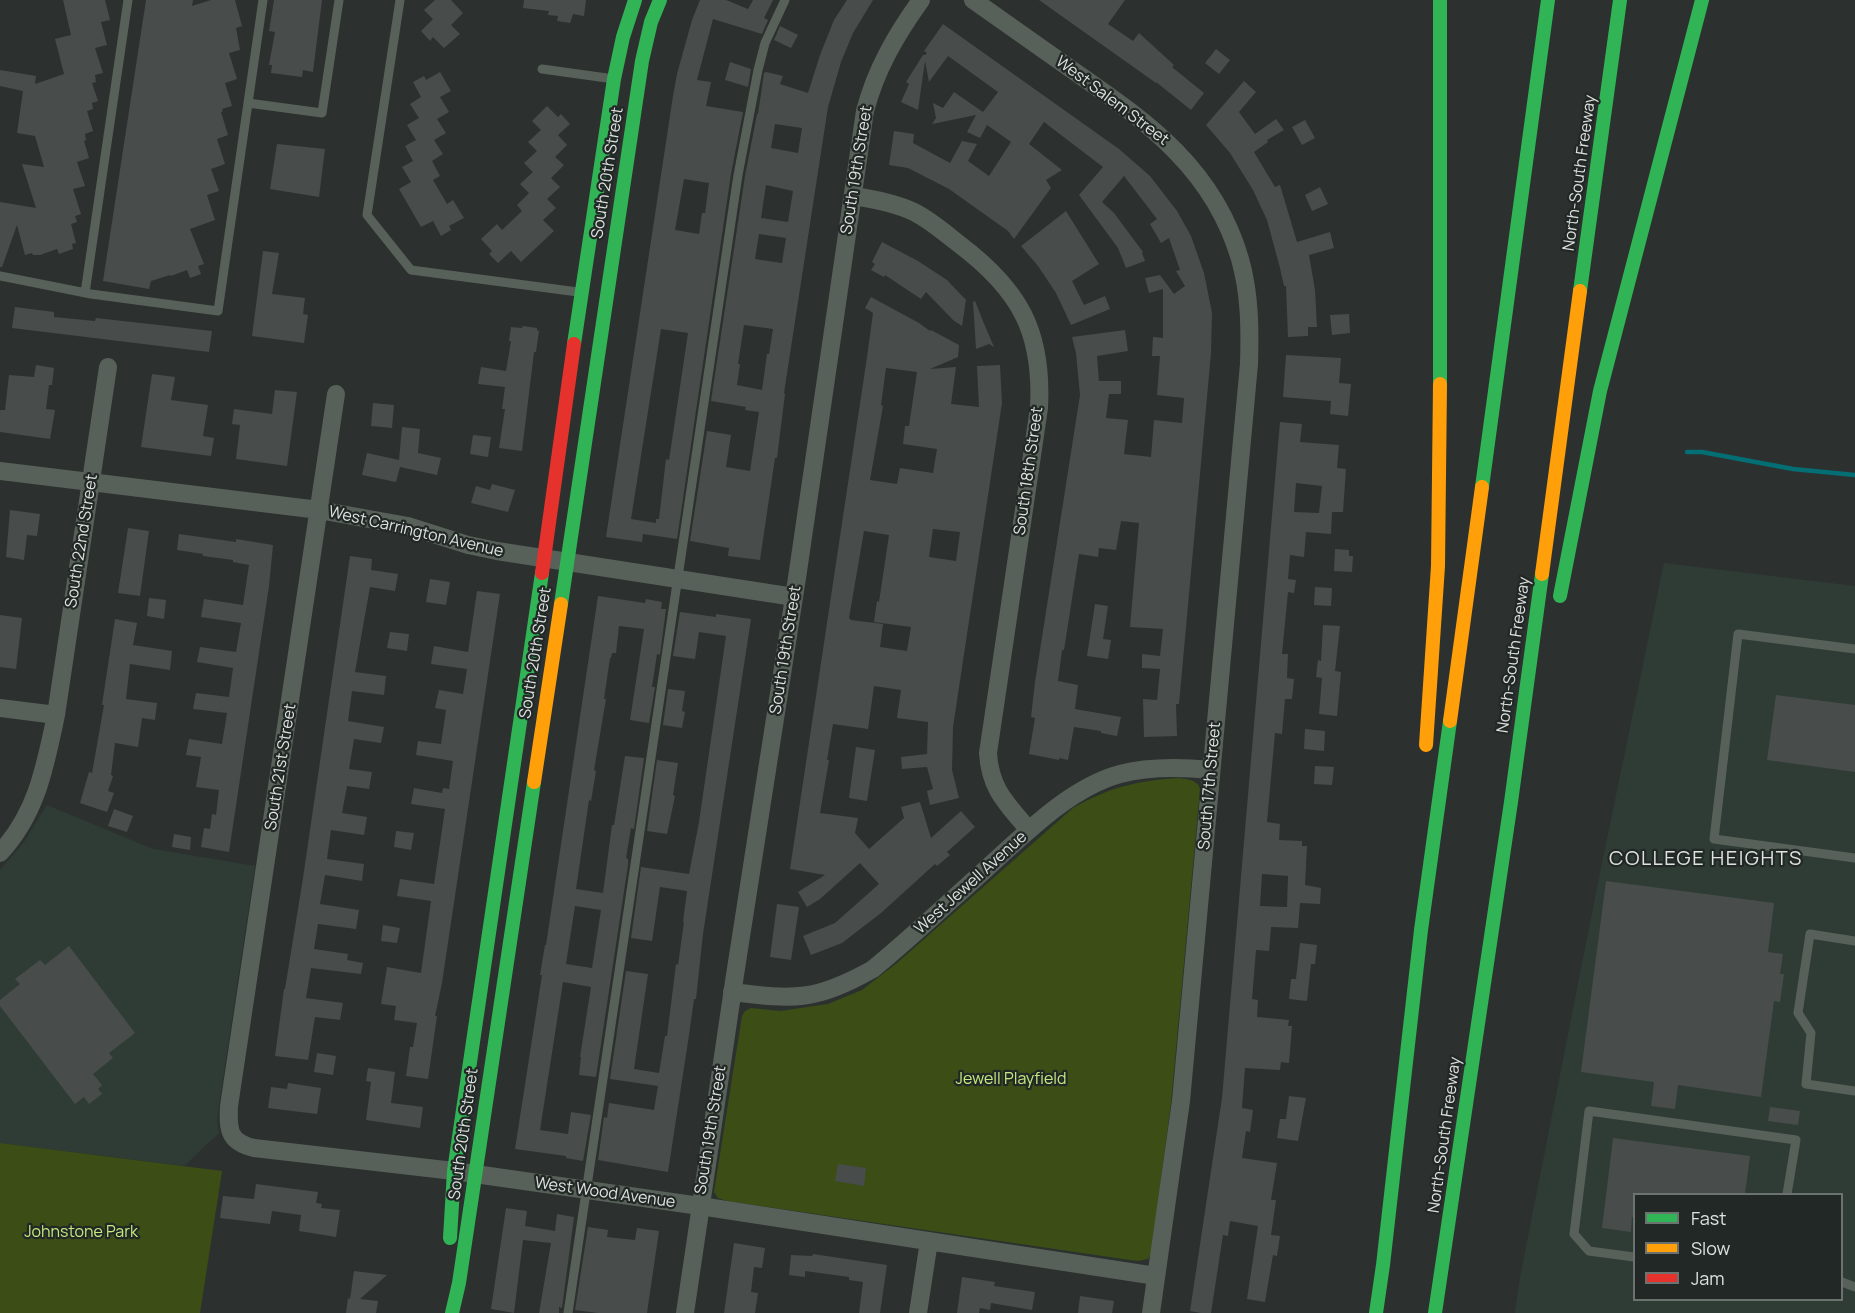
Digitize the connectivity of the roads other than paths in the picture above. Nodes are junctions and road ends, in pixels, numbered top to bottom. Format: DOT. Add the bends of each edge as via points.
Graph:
graph roads {
  1 [pos="128,0"];
  2 [pos="263,0"];
  3 [pos="339,0"];
  4 [pos="400,0"];
  5 [pos="635,0"];
  6 [pos="660,0"];
  7 [pos="785,0"];
  8 [pos="921,0"];
  9 [pos="973,0"];
  10 [pos="1440,0"];
  11 [pos="1548,0"];
  12 [pos="1620,0"];
  13 [pos="1702,0"];
  14 [pos="542,69"];
  15 [pos="614,79"];
  16 [pos="248,102"];
  17 [pos="853,195"];
  18 [pos="1240,259"];
  19 [pos="0,276"];
  20 [pos="85,292"];
  21 [pos="594,294"];
  22 [pos="108,367"];
  23 [pos="336,394"];
  24 [pos="0,471"];
  25 [pos="91,483"];
  26 [pos="319,510"];
  27 [pos="544,558"];
  28 [pos="567,562"];
  29 [pos="679,579"];
  30 [pos="794,597"];
  31 [pos="1557,606"];
  32 [pos="1855,649"];
  33 [pos="1544,664"];
  34 [pos="0,708"];
  35 [pos="56,715"];
  36 [pos="1425,759"];
  37 [pos="1211,770"];
  38 [pos="1511,802"];
  39 [pos="1424,805"];
  40 [pos="1029,830"];
  41 [pos="0,853"];
  42 [pos="1855,858"];
  43 [pos="1421,930"];
  44 [pos="1855,941"];
  45 [pos="732,992"];
  46 [pos="1855,1090"];
  47 [pos="233,1139"];
  48 [pos="454,1171"];
  49 [pos="474,1174"];
  50 [pos="586,1190"];
  51 [pos="1787,1193"];
  52 [pos="700,1206"];
  53 [pos="929,1241"];
  54 [pos="1633,1257"];
  55 [pos="1156,1276"];
  56 [pos="451,1313"];
  57 [pos="568,1313"];
  58 [pos="684,1313"];
  59 [pos="918,1313"];
  60 [pos="1151,1313"];
  61 [pos="1376,1313"];
  62 [pos="1435,1313"];
  1 -- 20 [label="lane"];
  2 -- 16 [label="lane"];
  3 -- 16 [label="lane" via="322,113"];
  4 -- 21 [label="lane" via="367,215 411,270"];
  5 -- 15 [label="main road, South 20th Street"];
  6 -- 21 [label="main road, South 20th Street" via="642,61"];
  7 -- 29 [label="lane" via="765,43 742,152"];
  8 -- 17 [label="street, South 19th Street" via="887,51 870,91"];
  9 -- 18 [label="street, West Salem Street" via="1120,103 1177,151 1210,195"];
  10 -- 36 [label="main road" via="1440,489"];
  11 -- 43 [label="main road"];
  12 -- 38 [label="main road, North-South Freeway"];
  13 -- 31 [label="main road" via="1600,391"];
  14 -- 15 [label="lane"];
  15 -- 21 [label="main road, South 20th Street"];
  16 -- 20 [label="lane" via="218,311"];
  17 -- 30 [label="street, South 19th Street"];
  17 -- 40 [label="street, South 18th Street" via="915,213 971,253 1008,289 1032,335 1041,380 1039,408 988,753 998,793"];
  18 -- 37 [label="street, South 17th Street" via="1248,295 1250,364"];
  19 -- 20 [label="lane"];
  21 -- 27 [label="main road, South 20th Street"];
  21 -- 28 [label="main road, South 20th Street"];
  22 -- 25 [label="street, South 22nd Street"];
  23 -- 26 [label="street, South 21st Street"];
  24 -- 25 [label="street, West Carrington Avenue"];
  25 -- 26 [label="street, West Carrington Avenue"];
  25 -- 35 [label="street, South 22nd Street"];
  26 -- 27 [label="street, West Carrington Avenue"];
  26 -- 47 [label="street, South 21st Street" via="229,1106"];
  27 -- 28 [label="street, West Carrington Avenue"];
  27 -- 48 [label="main road, South 20th Street"];
  28 -- 29 [label="street, West Carrington Avenue"];
  28 -- 49 [label="main road, South 20th Street"];
  29 -- 30 [label="street, West Carrington Avenue"];
  29 -- 50 [label="lane"];
  30 -- 45 [label="street, South 19th Street"];
  32 -- 42 [label="lane" via="1738,634 1714,839"];
  33 -- 38 [label="main road"];
  34 -- 35 [label="street"];
  35 -- 41 [label="street, South 22nd Street" via="46,766 32,806"];
  37 -- 40 [label="street, West Jewell Avenue" via="1167,767 1119,774 1075,794"];
  37 -- 55 [label="street, South 17th Street" via="1181,1101"];
  38 -- 62 [label="main road, North-South Freeway"];
  39 -- 43 [label="main road"];
  40 -- 45 [label="street, West Jewell Avenue" via="904,944 846,984 798,998"];
  43 -- 61 [label="main road"];
  44 -- 46 [label="lane" via="1809,934 1798,1013 1811,1033 1806,1084"];
  45 -- 52 [label="street, South 19th Street"];
  47 -- 48 [label="street, West Wood Avenue" via="254,1148"];
  48 -- 49 [label="street, West Wood Avenue"];
  48 -- 56 [label="main road, South 20th Street" via="448,1277"];
  49 -- 50 [label="street, West Wood Avenue"];
  49 -- 56 [label="main road, South 20th Street"];
  50 -- 52 [label="street, West Wood Avenue"];
  50 -- 57 [label="lane"];
  51 -- 54 [label="lane" via="1796,1140 1589,1111 1574,1234 1589,1251"];
  52 -- 53 [label="street, West Wood Avenue"];
  52 -- 58 [label="street, South 19th Street"];
  53 -- 55 [label="street, West Wood Avenue"];
  53 -- 59 [label="street"];
  55 -- 60 [label="street, South 17th Street"];
}
